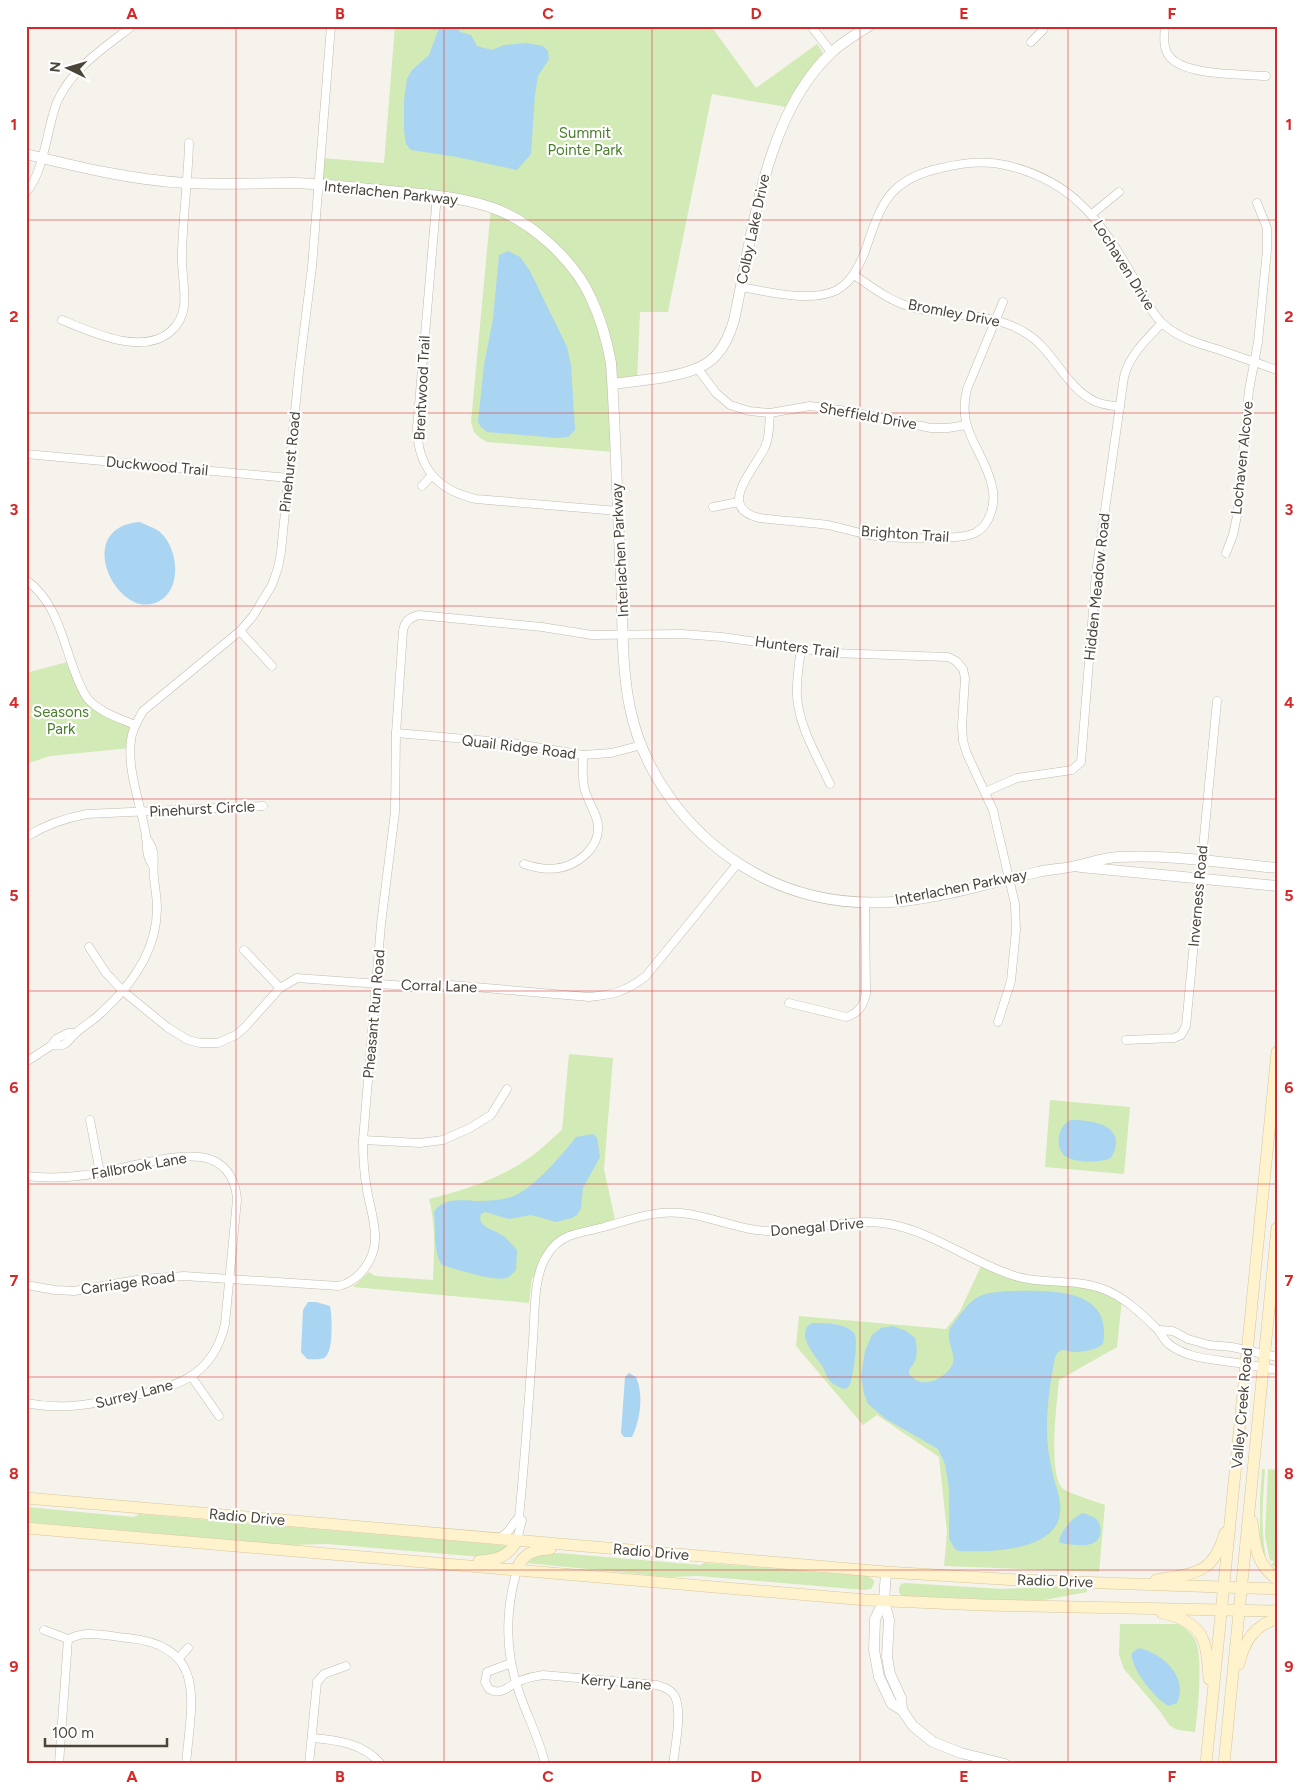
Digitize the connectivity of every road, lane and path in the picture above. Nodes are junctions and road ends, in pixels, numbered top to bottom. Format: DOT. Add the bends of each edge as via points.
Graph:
graph roads {
  1 [pos="132,26"];
  2 [pos="332,26"];
  3 [pos="812,26"];
  4 [pos="870,26"];
  5 [pos="1044,26"];
  6 [pos="1165,26"];
  7 [pos="1031,42"];
  8 [pos="832,53"];
  9 [pos="1266,76"];
  10 [pos="189,143"];
  11 [pos="26,154"];
  12 [pos="42,158"];
  13 [pos="187,183"];
  14 [pos="319,185"];
  15 [pos="26,192"];
  16 [pos="1119,192"];
  17 [pos="437,195"];
  18 [pos="1258,203"];
  19 [pos="1092,214"];
  20 [pos="854,275"];
  21 [pos="740,287"];
  22 [pos="1003,302"];
  23 [pos="62,320"];
  24 [pos="996,320"];
  25 [pos="1162,323"];
  26 [pos="1255,362"];
  27 [pos="698,369"];
  28 [pos="1277,370"];
  29 [pos="613,384"];
  30 [pos="1120,407"];
  31 [pos="770,412"];
  32 [pos="966,425"];
  33 [pos="26,454"];
  34 [pos="431,476"];
  35 [pos="289,478"];
  36 [pos="422,486"];
  37 [pos="739,502"];
  38 [pos="713,507"];
  39 [pos="618,511"];
  40 [pos="1226,553"];
  41 [pos="26,580"];
  42 [pos="409,618"];
  43 [pos="240,631"];
  44 [pos="624,635"];
  45 [pos="801,649"];
  46 [pos="272,666"];
  47 [pos="1217,701"];
  48 [pos="135,725"];
  49 [pos="396,733"];
  50 [pos="642,745"];
  51 [pos="583,755"];
  52 [pos="830,784"];
  53 [pos="985,792"];
  54 [pos="263,806"];
  55 [pos="141,812"];
  56 [pos="26,837"];
  57 [pos="1201,861"];
  58 [pos="738,863"];
  59 [pos="524,864"];
  60 [pos="1074,867"];
  61 [pos="1277,868"];
  62 [pos="1010,879"];
  63 [pos="1200,879"];
  64 [pos="1277,886"];
  65 [pos="865,903"];
  66 [pos="89,947"];
  67 [pos="244,950"];
  68 [pos="376,984"];
  69 [pos="280,988"];
  70 [pos="123,991"];
  71 [pos="789,1003"];
  72 [pos="998,1022"];
  73 [pos="1126,1040"];
  74 [pos="1277,1052"];
  75 [pos="26,1062"];
  76 [pos="507,1089"];
  77 [pos="90,1120"];
  78 [pos="363,1140"];
  79 [pos="100,1173"];
  80 [pos="26,1176"];
  81 [pos="1277,1228"];
  82 [pos="230,1278"];
  83 [pos="26,1286"];
  84 [pos="1159,1330"];
  85 [pos="1247,1351"];
  86 [pos="1264,1354"];
  87 [pos="1277,1357"];
  88 [pos="1246,1364"];
  89 [pos="1263,1368"];
  90 [pos="1277,1370"];
  91 [pos="190,1376"];
  92 [pos="26,1403"];
  93 [pos="219,1416"];
  94 [pos="26,1498"];
  95 [pos="1249,1504"];
  96 [pos="1232,1508"];
  97 [pos="519,1518"];
  98 [pos="26,1528"];
  99 [pos="498,1539"];
  100 [pos="517,1540"];
  101 [pos="587,1546"];
  102 [pos="448,1564"];
  103 [pos="517,1570"];
  104 [pos="886,1572"];
  105 [pos="1277,1579"];
  106 [pos="1135,1584"];
  107 [pos="1224,1587"];
  108 [pos="1241,1587"];
  109 [pos="1277,1590"];
  110 [pos="884,1601"];
  111 [pos="1133,1608"];
  112 [pos="1222,1610"];
  113 [pos="1239,1610"];
  114 [pos="1277,1611"];
  115 [pos="1277,1619"];
  116 [pos="44,1630"];
  117 [pos="68,1639"];
  118 [pos="188,1648"];
  119 [pos="179,1658"];
  120 [pos="511,1663"];
  121 [pos="346,1666"];
  122 [pos="516,1682"];
  123 [pos="1211,1716"];
  124 [pos="1228,1717"];
  125 [pos="312,1738"];
  126 [pos="59,1764"];
  127 [pos="186,1764"];
  128 [pos="309,1764"];
  129 [pos="381,1764"];
  130 [pos="545,1764"];
  131 [pos="673,1764"];
  132 [pos="1005,1764"];
  133 [pos="1206,1764"];
  134 [pos="1224,1764"];
  1 -- 12 [label="street" via="80,67 70,80 57,103"];
  2 -- 14 [label="street, Pinehurst Road"];
  3 -- 8 [label="street"];
  4 -- 8 [label="street, Colby Lake Drive"];
  5 -- 7 [label="street"];
  6 -- 9 [label="street" via="1165,48 1178,65 1200,71"];
  8 -- 21 [label="street, Colby Lake Drive" via="804,88 774,146 763,180"];
  10 -- 13 [label="street"];
  11 -- 12 [label="street, Interlachen Parkway"];
  12 -- 13 [label="street, Interlachen Parkway" via="114,174"];
  12 -- 15 [label="street"];
  13 -- 14 [label="street, Interlachen Parkway"];
  13 -- 23 [label="street" via="181,266 184,306 176,327 158,340 136,342 98,335"];
  14 -- 17 [label="street, Interlachen Parkway"];
  14 -- 35 [label="street, Pinehurst Road"];
  16 -- 19 [label="street"];
  17 -- 29 [label="street, Interlachen Parkway" via="491,207 528,226 555,249 591,296 606,340"];
  17 -- 34 [label="street, Brentwood Trail" via="417,428 420,452"];
  18 -- 26 [label="street, Lochaven Alcove" via="1267,228 1267,242"];
  19 -- 20 [label="street, Lochaven Drive" via="1054,184 1003,164 967,163 925,171 903,182 886,199"];
  19 -- 25 [label="street, Lochaven Drive"];
  20 -- 21 [label="street, Lochaven Drive" via="838,289 816,296"];
  20 -- 24 [label="street, Bromley Drive" via="886,296 913,308"];
  21 -- 27 [label="street, Colby Lake Drive" via="728,337 716,355"];
  22 -- 24 [label="street, Brighton Trail"];
  24 -- 30 [label="street, Bromley Drive" via="1035,339 1076,387 1092,400"];
  24 -- 32 [label="street, Brighton Trail" via="967,389 964,401"];
  25 -- 26 [label="street, Lochaven Drive" via="1188,340"];
  25 -- 30 [label="street, Hidden Meadow Road" via="1141,344 1127,366"];
  26 -- 28 [label="street, Lochaven Drive"];
  26 -- 40 [label="street, Lochaven Alcove" via="1249,390 1237,516"];
  27 -- 29 [label="street, Colby Lake Drive"];
  27 -- 31 [label="street, Sheffield Drive" via="730,405 749,411"];
  29 -- 39 [label="street, Interlachen Parkway"];
  30 -- 53 [label="street, Hidden Meadow Road" via="1096,573 1081,762 1072,770 1017,778"];
  31 -- 32 [label="street, Sheffield Drive" via="810,406 931,428"];
  31 -- 37 [label="street" via="769,438 743,484"];
  32 -- 37 [label="street, Brighton Trail" via="990,479 994,496 993,508 978,537 870,535 828,525 749,516"];
  33 -- 35 [label="street, Duckwood Trail"];
  34 -- 36 [label="street"];
  34 -- 39 [label="street" via="457,493 476,499"];
  35 -- 43 [label="street, Pinehurst Road" via="278,568 264,602"];
  37 -- 38 [label="street"];
  39 -- 44 [label="street, Interlachen Parkway"];
  41 -- 48 [label="street" via="46,597 79,685 88,699 110,715"];
  42 -- 44 [label="street, Hunters Trail" via="419,615 592,635"];
  42 -- 49 [label="street, Pheasant Run Road" via="403,627"];
  43 -- 46 [label="street"];
  43 -- 48 [label="street, Pinehurst Road" via="143,711"];
  44 -- 45 [label="street, Hunters Trail" via="722,637"];
  44 -- 50 [label="street, Interlachen Parkway" via="629,706"];
  45 -- 52 [label="street" via="798,710"];
  45 -- 53 [label="street, Hunters Trail" via="833,654 948,657 956,661 963,669 964,678 963,741"];
  47 -- 57 [label="street, Inverness Road"];
  48 -- 55 [label="street, Pinehurst Road" via="130,753"];
  49 -- 51 [label="street, Quail Ridge Road" via="512,743"];
  49 -- 68 [label="street, Pheasant Run Road" via="394,821"];
  50 -- 51 [label="street, Quail Ridge Road" via="611,753"];
  50 -- 58 [label="street, Interlachen Parkway" via="680,812 716,848"];
  51 -- 59 [label="street" via="584,786 599,828 593,847 573,864 560,869 546,870"];
  53 -- 62 [label="street, Hunters Trail" via="995,817"];
  54 -- 55 [label="street, Pinehurst Circle"];
  55 -- 56 [label="street, Pinehurst Circle" via="66,817"];
  55 -- 70 [label="street, Pinehurst Road" via="148,859 153,866 157,910 153,940 138,972"];
  57 -- 60 [label="street, Interlachen Parkway" via="1118,857"];
  57 -- 61 [label="street, Interlachen Parkway"];
  57 -- 63 [label="street, Inverness Road"];
  58 -- 65 [label="street, Interlachen Parkway" via="764,879 799,893"];
  58 -- 68 [label="street, Corral Lane" via="646,976 622,992 589,997 451,985"];
  60 -- 62 [label="street, Interlachen Parkway"];
  60 -- 63 [label="street, Interlachen Parkway"];
  62 -- 65 [label="street, Interlachen Parkway" via="908,900"];
  62 -- 72 [label="street, Hunters Trail" via="1016,930 1011,981"];
  63 -- 64 [label="street, Interlachen Parkway"];
  63 -- 73 [label="street, Inverness Road" via="1186,1026 1181,1035 1174,1038"];
  65 -- 71 [label="street" via="866,994 860,1010 846,1017"];
  66 -- 70 [label="street, Corral Lane" via="106,974"];
  67 -- 69 [label="street"];
  68 -- 69 [label="street, Corral Lane" via="297,978"];
  68 -- 78 [label="street, Pheasant Run Road"];
  69 -- 70 [label="street, Corral Lane" via="236,1035 218,1043 188,1040"];
  70 -- 75 [label="street, Pinehurst Road" via="102,1013 74,1033 71,1040 59,1046 52,1045"];
  74 -- 85 [label="main road, Valley Creek Road"];
  76 -- 78 [label="street" via="491,1115 444,1140 420,1143"];
  77 -- 79 [label="street"];
  78 -- 82 [label="street, Pheasant Run Road" via="364,1173 375,1241 373,1253 362,1273 342,1286 329,1287"];
  79 -- 80 [label="street, Fallbrook Lane"];
  79 -- 82 [label="street, Fallbrook Lane" via="190,1156 220,1163 236,1191"];
  81 -- 86 [label="main road, Valley Creek Road"];
  82 -- 83 [label="street, Carriage Road" via="164,1277 74,1291"];
  82 -- 91 [label="street, Surrey Lane" via="222,1338 201,1369"];
  84 -- 85 [label="street, Donegal Drive" via="1173,1331 1209,1345"];
  84 -- 88 [label="street, Donegal Drive" via="1167,1344 1183,1352"];
  84 -- 97 [label="street, Donegal Drive" via="1122,1299 1104,1289 1088,1284 1016,1277 908,1229 885,1223 846,1223 769,1232 690,1214 665,1213 569,1236 554,1246 544,1260 539,1276"];
  85 -- 86 [label="street, Donegal Drive"];
  85 -- 88 [label="main road, Valley Creek Road"];
  86 -- 87 [label="street, Donegal Drive"];
  86 -- 89 [label="main road, Valley Creek Road"];
  88 -- 89 [label="street, Donegal Drive"];
  88 -- 96 [label="main road, Valley Creek Road"];
  89 -- 90 [label="street, Donegal Drive"];
  89 -- 95 [label="main road, Valley Creek Road"];
  91 -- 92 [label="street, Surrey Lane" via="158,1391 88,1405 67,1407"];
  91 -- 93 [label="street"];
  94 -- 99 [label="main road, Radio Drive"];
  95 -- 105 [label="main road" via="1258,1558"];
  95 -- 108 [label="main road, Valley Creek Road"];
  96 -- 106 [label="main road" via="1219,1550 1208,1566 1192,1573"];
  96 -- 107 [label="main road, Valley Creek Road"];
  97 -- 99 [label="street" via="509,1532"];
  97 -- 100 [label="street, Donegal Drive" via="522,1520"];
  98 -- 102 [label="main road, Radio Drive"];
  99 -- 100 [label="main road, Radio Drive"];
  100 -- 101 [label="main road, Radio Drive"];
  100 -- 102 [label="main road" via="510,1552 500,1558"];
  101 -- 103 [label="main road" via="534,1551 522,1559"];
  101 -- 104 [label="main road, Radio Drive"];
  102 -- 103 [label="main road, Radio Drive"];
  103 -- 110 [label="main road, Radio Drive"];
  103 -- 120 [label="street" via="511,1594 508,1635"];
  104 -- 106 [label="main road, Radio Drive"];
  104 -- 110 [label="street"];
  106 -- 107 [label="main road, Radio Drive"];
  107 -- 108 [label="main road, Radio Drive"];
  107 -- 112 [label="main road, Valley Creek Road"];
  108 -- 109 [label="main road, Radio Drive"];
  108 -- 113 [label="main road, Valley Creek Road"];
  110 -- 111 [label="main road, Radio Drive"];
  110 -- 132 [label="street" via="875,1619 874,1650 876,1667 892,1704 933,1742"];
  111 -- 112 [label="main road, Radio Drive"];
  111 -- 123 [label="main road" via="1182,1618 1199,1632 1208,1656"];
  112 -- 113 [label="main road, Radio Drive"];
  112 -- 123 [label="main road, Valley Creek Road"];
  113 -- 114 [label="main road, Radio Drive"];
  113 -- 124 [label="main road, Valley Creek Road"];
  115 -- 124 [label="main road" via="1258,1627 1245,1644"];
  116 -- 117 [label="street"];
  117 -- 119 [label="street" via="85,1634 146,1640 163,1646"];
  117 -- 126 [label="street"];
  118 -- 119 [label="street"];
  119 -- 127 [label="street" via="188,1672 191,1691"];
  120 -- 122 [label="street"];
  120 -- 122 [label="street" via="487,1672 485,1682 489,1689 497,1692"];
  121 -- 125 [label="street" via="324,1674 317,1682"];
  122 -- 130 [label="street"];
  122 -- 131 [label="street, Kerry Lane" via="543,1675 657,1685 669,1690 678,1705"];
  123 -- 133 [label="main road, Valley Creek Road"];
  124 -- 134 [label="main road, Valley Creek Road"];
  125 -- 128 [label="street"];
  125 -- 129 [label="street" via="356,1746"];
}
